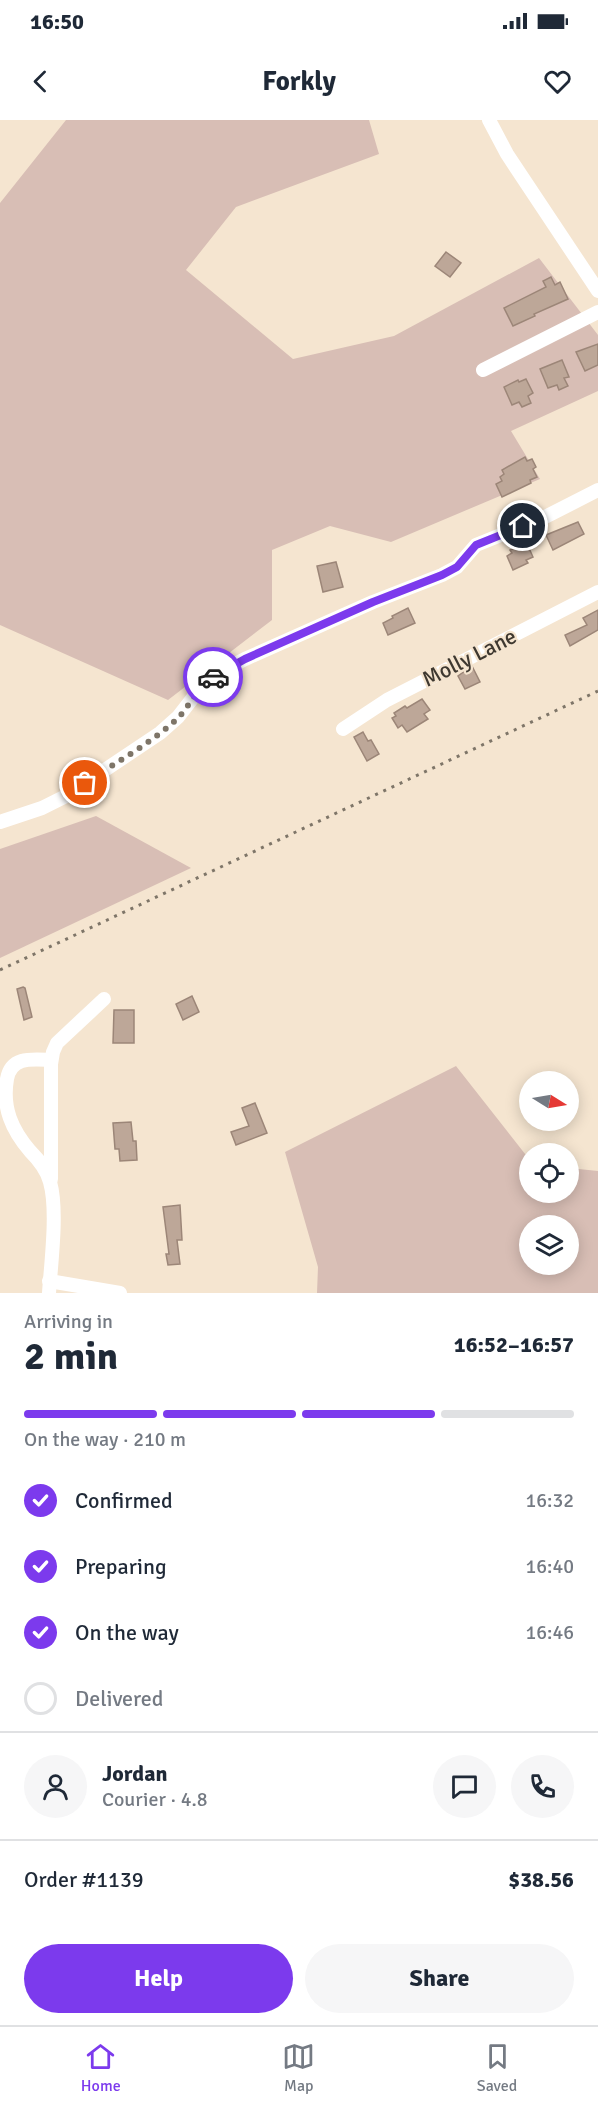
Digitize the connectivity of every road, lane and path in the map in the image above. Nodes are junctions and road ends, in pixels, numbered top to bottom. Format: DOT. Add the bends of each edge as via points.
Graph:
graph roads {
  1 [pos="489,120"];
  2 [pos="598,291"];
  3 [pos="598,312"];
  4 [pos="483,370"];
  5 [pos="598,490"];
  6 [pos="598,592"];
  7 [pos="344,729"];
  8 [pos="0,822"];
  9 [pos="104,999"];
  10 [pos="51,1060"];
  11 [pos="51,1184"];
  12 [pos="49,1287"];
  13 [pos="120,1293"];
  1 -- 2 [label="street" via="507,154"];
  3 -- 4 [label="street"];
  5 -- 8 [label="street" via="476,545 457,567 442,575 245,659 206,681 160,733 66,796"];
  6 -- 7 [label="street, Molly Lane" via="387,700"];
  9 -- 10 [label="street" via="57,1043"];
  10 -- 11 [label="street"];
  10 -- 11 [label="street" via="16,1062 8,1075 6,1103 12,1127"];
  11 -- 12 [label="street"];
  12 -- 13 [label="street"];
}
